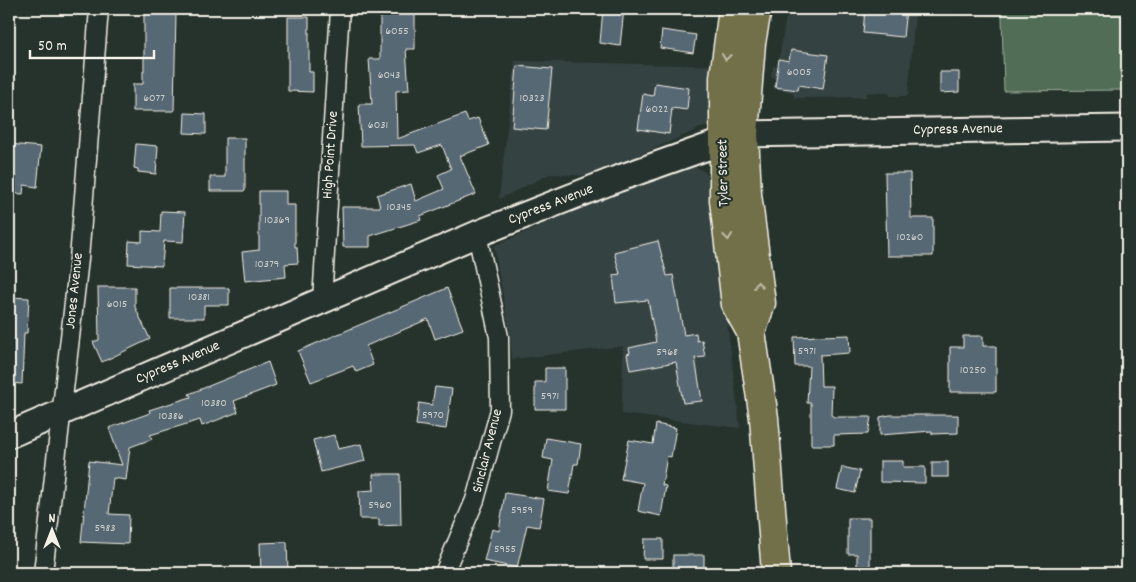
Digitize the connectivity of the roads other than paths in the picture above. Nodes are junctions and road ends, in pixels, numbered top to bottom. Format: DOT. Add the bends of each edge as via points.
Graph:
graph roads {
  1 [pos="100,9"];
  2 [pos="340,9"];
  3 [pos="733,9"];
  4 [pos="757,9"];
  5 [pos="1127,128"];
  6 [pos="734,138"];
  7 [pos="477,234"];
  8 [pos="322,301"];
  9 [pos="60,414"];
  10 [pos="9,435"];
  11 [pos="43,573"];
  12 [pos="444,573"];
  13 [pos="776,573"];
  1 -- 9 [label="street, Jones Avenue" via="79,259"];
  2 -- 8 [label="street, High Point Drive"];
  3 -- 6 [label="main road, Tyler Street, one-way" via="724,77"];
  4 -- 6 [label="main road, Tyler Street"];
  5 -- 6 [label="street, Cypress Avenue"];
  6 -- 7 [label="street, Cypress Avenue" via="617,179"];
  6 -- 13 [label="main road, Tyler Street" via="724,200 736,305 751,332 764,418"];
  7 -- 8 [label="street, Cypress Avenue"];
  7 -- 12 [label="street, Sinclair Avenue" via="499,337 500,410 475,500"];
  8 -- 9 [label="street, Cypress Avenue"];
  9 -- 10 [label="street, Cypress Avenue"];
  9 -- 11 [label="street, Jones Avenue"];
}
